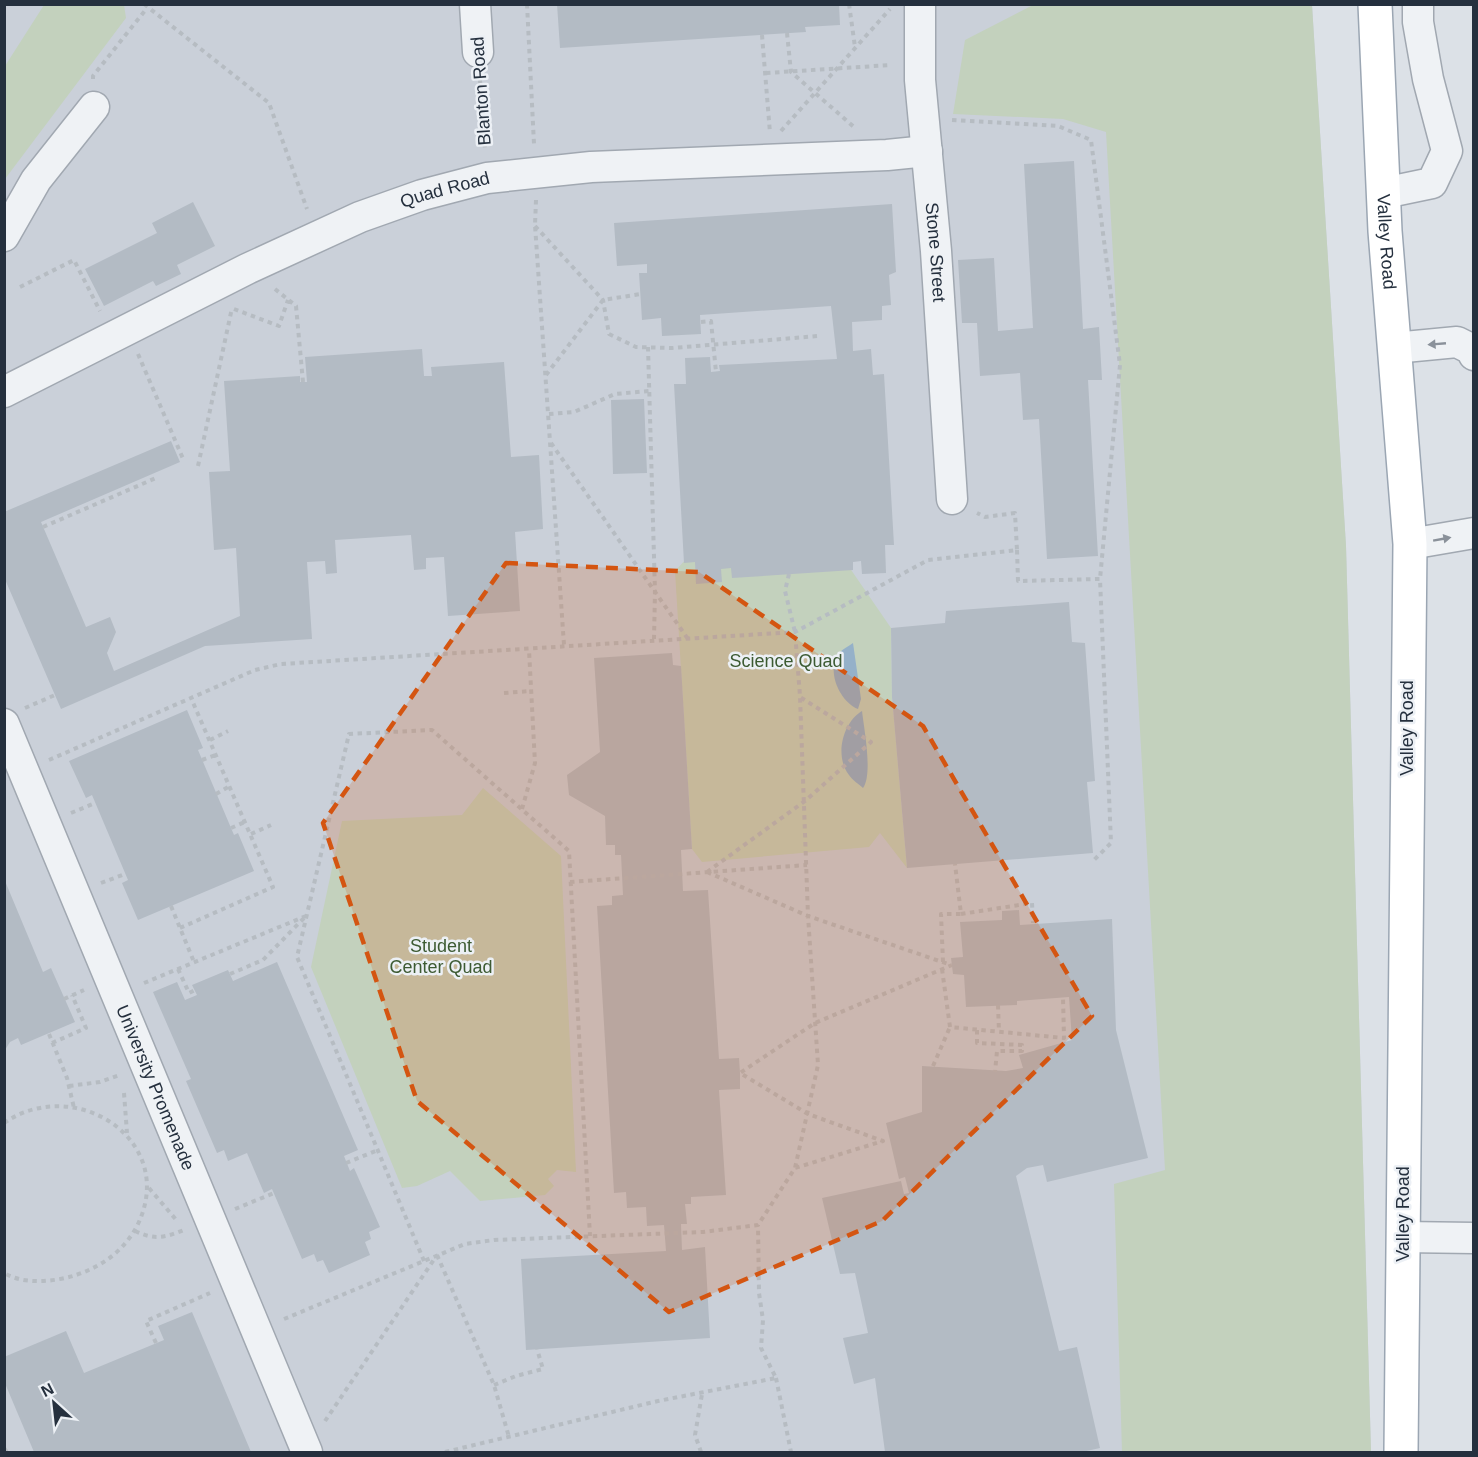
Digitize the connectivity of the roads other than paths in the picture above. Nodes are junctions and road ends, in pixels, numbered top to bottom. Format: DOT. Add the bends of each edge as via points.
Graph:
graph roads {
  1 [pos="475,4"];
  2 [pos="1375,4"];
  3 [pos="1418,4"];
  4 [pos="906,5"];
  5 [pos="478,52"];
  6 [pos="94,107"];
  7 [pos="927,151"];
  8 [pos="1384,193"];
  9 [pos="4,236"];
  10 [pos="1395,348"];
  11 [pos="1473,356"];
  12 [pos="4,392"];
  13 [pos="952,499"];
  14 [pos="1473,533"];
  15 [pos="1410,544"];
  16 [pos="10,718"];
  17 [pos="1403,1237"];
  18 [pos="1473,1238"];
  19 [pos="306,1451"];
  20 [pos="1401,1452"];
  1 -- 5 [label="street, Blanton Road"];
  2 -- 8 [label="main road, Valley Road"];
  3 -- 8 [label="street" via="1428,79 1447,151 1432,183"];
  4 -- 7 [label="street, Stone Street" via="921,63"];
  6 -- 9 [label="street" via="36,180"];
  7 -- 12 [label="street, Quad Road" via="886,155 771,151 487,178 360,217 247,269"];
  7 -- 13 [label="street, Stone Street"];
  8 -- 10 [label="main road, Valley Road"];
  11 -- 10 [label="street, one-way" via="1471,350 1456,342"];
  10 -- 15 [label="main road, Valley Road"];
  15 -- 14 [label="street, one-way"];
  15 -- 17 [label="main road, Valley Road"];
  16 -- 19 [label="street, University Promenade" via="23,771 116,994 197,1224 255,1330"];
  17 -- 18 [label="street"];
  17 -- 20 [label="main road, Valley Road"];
}
